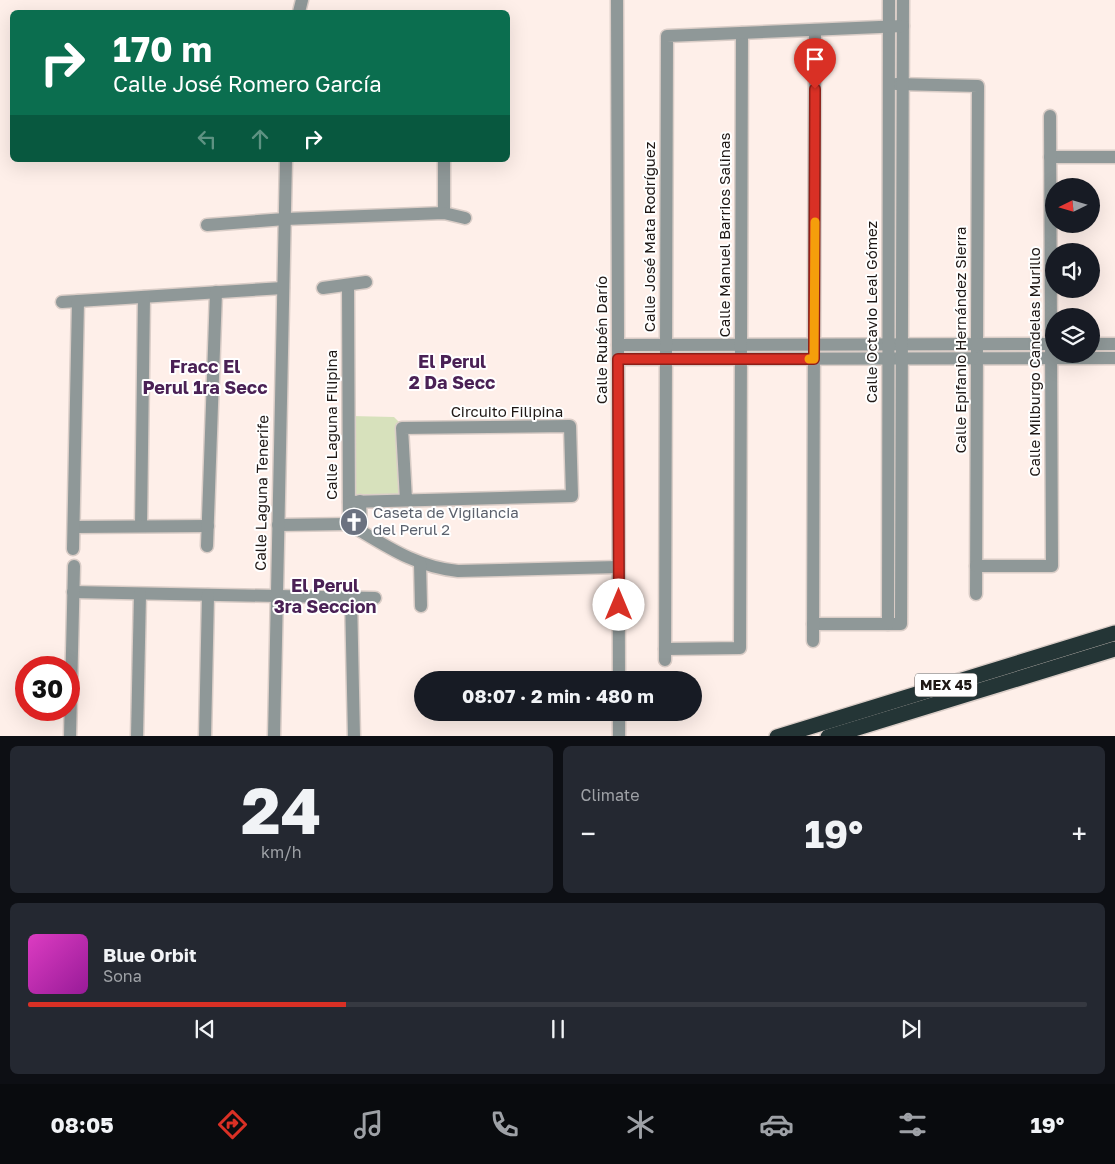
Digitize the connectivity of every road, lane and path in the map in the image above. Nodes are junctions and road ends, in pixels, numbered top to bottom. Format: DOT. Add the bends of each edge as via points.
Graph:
graph roads {
  1 [pos="617,0"];
  2 [pos="888,0"];
  3 [pos="903,0"];
  4 [pos="888,26"];
  5 [pos="902,26"];
  6 [pos="816,30"];
  7 [pos="742,32"];
  8 [pos="888,84"];
  9 [pos="902,84"];
  10 [pos="1050,116"];
  11 [pos="1050,157"];
  12 [pos="1115,157"];
  13 [pos="286,162"];
  14 [pos="444,162"];
  15 [pos="444,213"];
  16 [pos="465,218"];
  17 [pos="285,219"];
  18 [pos="207,226"];
  19 [pos="366,282"];
  20 [pos="348,285"];
  21 [pos="283,288"];
  22 [pos="323,288"];
  23 [pos="216,292"];
  24 [pos="144,297"];
  25 [pos="78,301"];
  26 [pos="62,302"];
  27 [pos="1052,308"];
  28 [pos="888,344"];
  29 [pos="902,344"];
  30 [pos="977,344"];
  31 [pos="1045,344"];
  32 [pos="1100,344"];
  33 [pos="1115,344"];
  34 [pos="618,345"];
  35 [pos="666,345"];
  36 [pos="741,345"];
  37 [pos="814,345"];
  38 [pos="888,358"];
  39 [pos="902,358"];
  40 [pos="977,358"];
  41 [pos="1045,358"];
  42 [pos="1100,358"];
  43 [pos="1115,358"];
  44 [pos="618,359"];
  45 [pos="666,359"];
  46 [pos="741,359"];
  47 [pos="814,359"];
  48 [pos="1051,363"];
  49 [pos="406,500"];
  50 [pos="355,501"];
  51 [pos="349,524"];
  52 [pos="278,525"];
  53 [pos="141,526"];
  54 [pos="208,526"];
  55 [pos="74,527"];
  56 [pos="361,531"];
  57 [pos="207,546"];
  58 [pos="73,549"];
  59 [pos="420,563"];
  60 [pos="74,566"];
  61 [pos="976,566"];
  62 [pos="618,567"];
  63 [pos="73,592"];
  64 [pos="140,594"];
  65 [pos="976,594"];
  66 [pos="208,595"];
  67 [pos="276,596"];
  68 [pos="351,597"];
  69 [pos="375,598"];
  70 [pos="421,606"];
  71 [pos="813,624"];
  72 [pos="894,624"];
  73 [pos="1115,633"];
  74 [pos="813,641"];
  75 [pos="1115,649"];
  76 [pos="665,655"];
  77 [pos="619,671"];
  78 [pos="619,721"];
  79 [pos="70,736"];
  80 [pos="137,736"];
  81 [pos="205,736"];
  82 [pos="274,736"];
  83 [pos="354,736"];
  84 [pos="619,736"];
  85 [pos="777,736"];
  86 [pos="828,736"];
  1 -- 34 [label="street, Calle Rubén Darío"];
  2 -- 4 [label="street, Calle Octavio Leal Gómez"];
  3 -- 5 [label="street, Calle Octavio Leal Gómez"];
  4 -- 5 [label="street"];
  4 -- 6 [label="street"];
  4 -- 8 [label="street, Calle Octavio Leal Gómez"];
  5 -- 9 [label="street, Calle Octavio Leal Gómez"];
  6 -- 7 [label="street"];
  6 -- 37 [label="street"];
  7 -- 35 [label="street, Calle José Mata Rodríguez" via="667,36"];
  7 -- 36 [label="street, Calle Manuel Barrios Salinas"];
  8 -- 9 [label="street"];
  8 -- 28 [label="street, Calle Octavio Leal Gómez"];
  9 -- 29 [label="street, Calle Octavio Leal Gómez"];
  9 -- 30 [label="street, Calle Epifanio Hernández Sierra" via="978,86"];
  10 -- 11 [label="street, Calle Milburgo Candelas Murillo"];
  11 -- 12 [label="street"];
  11 -- 27 [label="street, Calle Milburgo Candelas Murillo"];
  13 -- 17 [label="street, Calle Laguna Tenerife"];
  14 -- 15 [label="street"];
  15 -- 16 [label="street"];
  15 -- 17 [label="street"];
  17 -- 18 [label="street"];
  17 -- 21 [label="street, Calle Laguna Tenerife"];
  19 -- 20 [label="street"];
  20 -- 22 [label="street"];
  20 -- 50 [label="street, Calle Laguna Filipina"];
  21 -- 23 [label="street"];
  21 -- 52 [label="street, Calle Laguna Tenerife"];
  23 -- 24 [label="street"];
  23 -- 54 [label="street"];
  24 -- 25 [label="street"];
  24 -- 53 [label="street"];
  25 -- 26 [label="street"];
  25 -- 55 [label="street"];
  28 -- 29 [label="street"];
  28 -- 37 [label="street"];
  28 -- 38 [label="street, Calle Octavio Leal Gómez"];
  29 -- 30 [label="street"];
  29 -- 39 [label="street, Calle Octavio Leal Gómez"];
  30 -- 31 [label="street"];
  30 -- 40 [label="street, Calle Epifanio Hernández Sierra"];
  32 -- 33 [label="street"];
  34 -- 35 [label="street"];
  34 -- 44 [label="street, Calle Rubén Darío"];
  35 -- 36 [label="street"];
  35 -- 45 [label="street, Calle José Mata Rodríguez"];
  36 -- 37 [label="street"];
  36 -- 46 [label="street, Calle Manuel Barrios Salinas"];
  37 -- 47 [label="street"];
  38 -- 39 [label="street"];
  38 -- 47 [label="street"];
  38 -- 72 [label="street, Calle Octavio Leal Gómez"];
  39 -- 40 [label="street"];
  39 -- 72 [label="street, Calle Octavio Leal Gómez"];
  40 -- 41 [label="street"];
  40 -- 61 [label="street, Calle Epifanio Hernández Sierra"];
  42 -- 43 [label="street"];
  44 -- 45 [label="street"];
  44 -- 62 [label="street, Calle Rubén Darío"];
  45 -- 46 [label="street"];
  45 -- 76 [label="street, Calle José Mata Rodríguez"];
  46 -- 47 [label="street"];
  46 -- 76 [label="street, Calle Manuel Barrios Salinas" via="740,648"];
  47 -- 71 [label="street"];
  48 -- 61 [label="street, Calle Milburgo Candelas Murillo" via="1052,566"];
  49 -- 49 [label="street, Circuito Filipina" via="572,496 570,426 402,428"];
  49 -- 50 [label="street, Circuito Filipina"];
  50 -- 51 [label="street, Calle Laguna Filipina"];
  50 -- 56 [label="street"];
  51 -- 52 [label="street"];
  51 -- 56 [label="street"];
  52 -- 67 [label="street, Calle Laguna Tenerife"];
  53 -- 54 [label="street"];
  53 -- 55 [label="street"];
  54 -- 57 [label="street"];
  55 -- 58 [label="street"];
  56 -- 59 [label="street"];
  59 -- 62 [label="street" via="458,571"];
  59 -- 70 [label="street"];
  60 -- 63 [label="street"];
  61 -- 65 [label="street, Calle Epifanio Hernández Sierra"];
  62 -- 77 [label="street, Calle Rubén Darío"];
  63 -- 64 [label="street"];
  63 -- 79 [label="street"];
  64 -- 66 [label="street"];
  64 -- 80 [label="street"];
  66 -- 67 [label="street"];
  66 -- 81 [label="street"];
  67 -- 68 [label="street"];
  67 -- 82 [label="street, Calle Laguna Tenerife"];
  68 -- 69 [label="street"];
  68 -- 83 [label="street"];
  71 -- 72 [label="street"];
  71 -- 74 [label="street"];
  73 -- 85 [label="highway, MEX 45"];
  75 -- 86 [label="highway, MEX 45"];
  78 -- 84 [label="street"];
}
